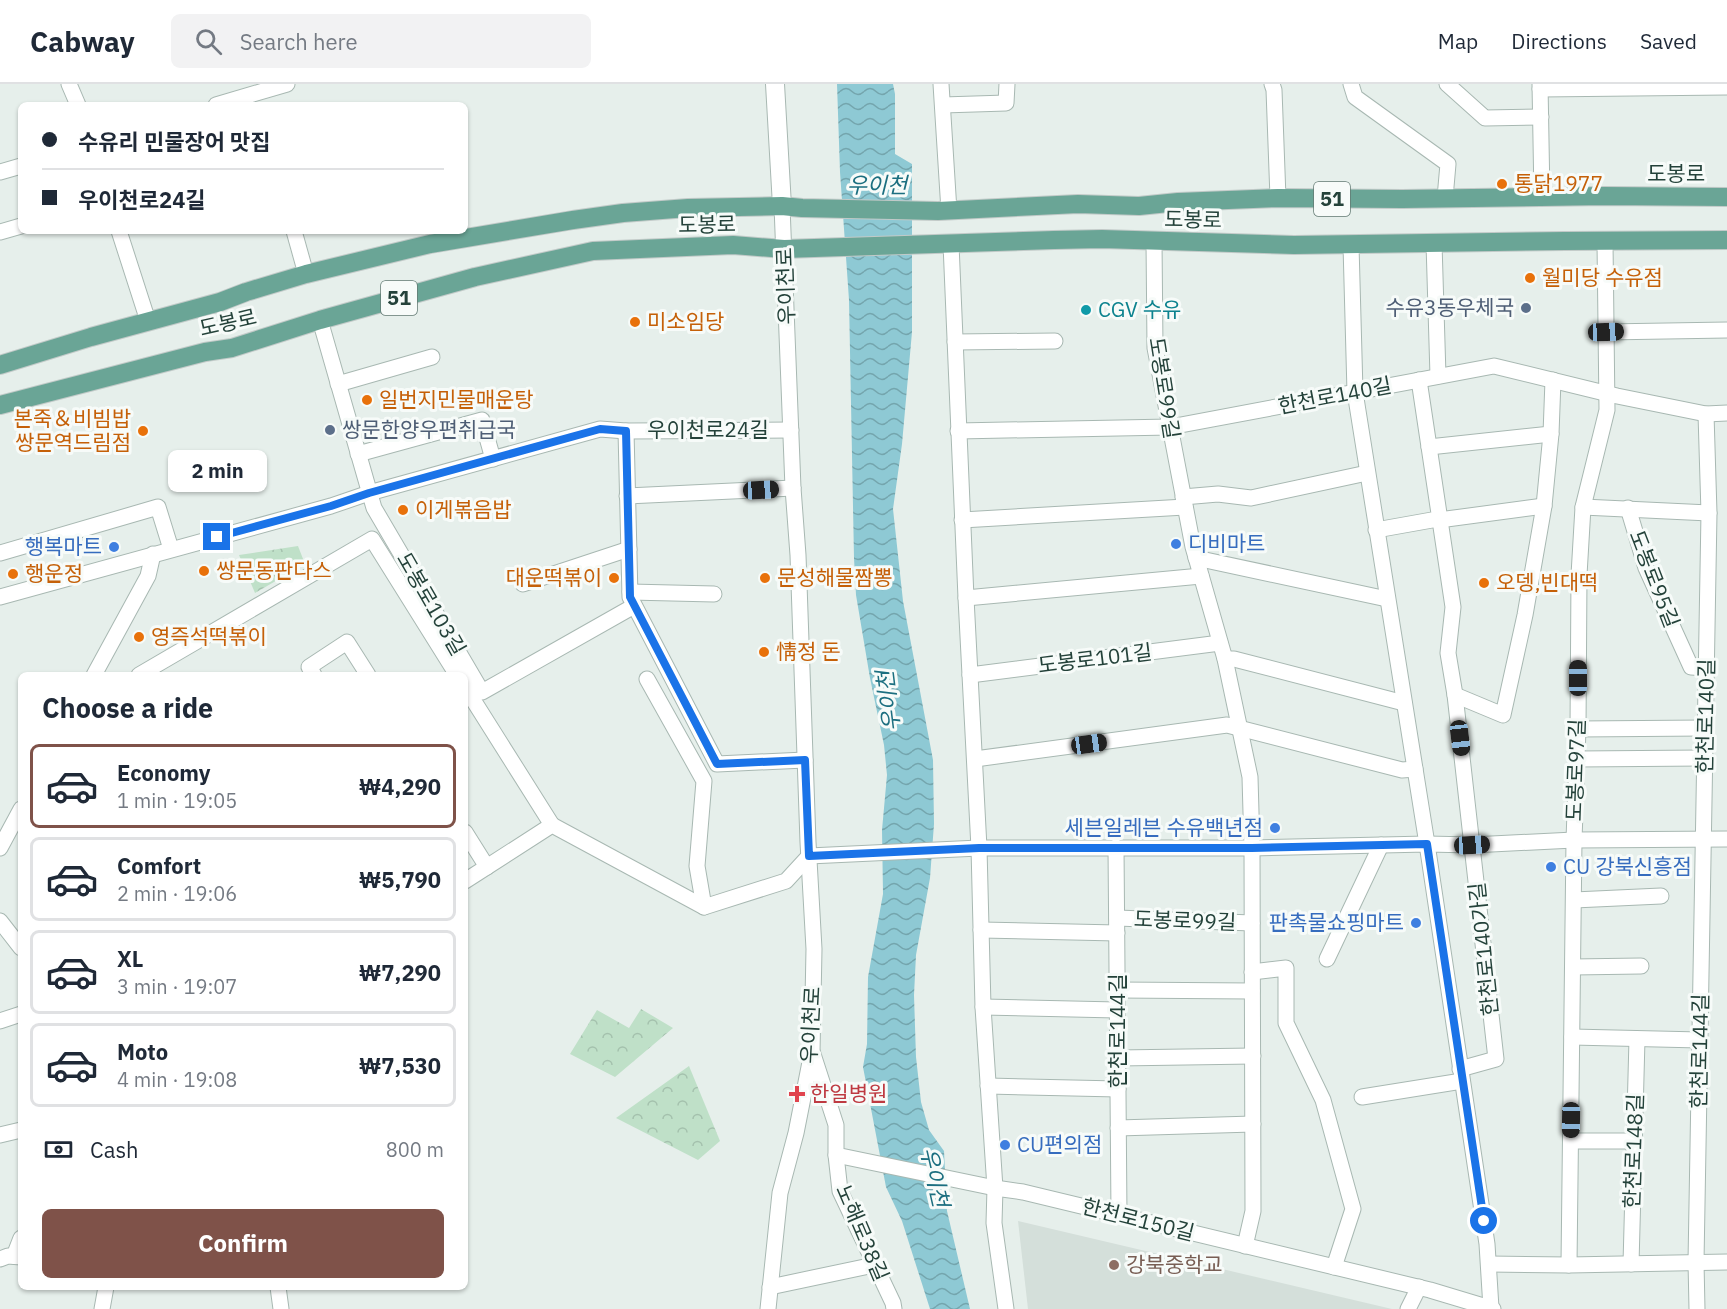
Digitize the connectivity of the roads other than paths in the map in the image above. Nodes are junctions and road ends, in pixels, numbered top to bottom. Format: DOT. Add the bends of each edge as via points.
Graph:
graph roads {
  1 [pos="69,84"];
  2 [pos="287,84"];
  3 [pos="775,84"];
  4 [pos="941,84"];
  5 [pos="1007,84"];
  6 [pos="1272,84"];
  7 [pos="1350,84"];
  8 [pos="1447,84"];
  9 [pos="1540,87"];
  10 [pos="1727,87"];
  11 [pos="255,94"];
  12 [pos="77,102"];
  13 [pos="227,102"];
  14 [pos="943,105"];
  15 [pos="1541,117"];
  16 [pos="18,167"];
  17 [pos="0,172"];
  18 [pos="1542,197"];
  19 [pos="1727,197"];
  20 [pos="1278,198"];
  21 [pos="1445,198"];
  22 [pos="782,206"];
  23 [pos="943,211"];
  24 [pos="18,227"];
  25 [pos="0,232"];
  26 [pos="120,234"];
  27 [pos="295,234"];
  28 [pos="1727,240"];
  29 [pos="1154,241"];
  30 [pos="1605,242"];
  31 [pos="1434,243"];
  32 [pos="945,244"];
  33 [pos="1351,244"];
  34 [pos="784,249"];
  35 [pos="306,274"];
  36 [pos="320,320"];
  37 [pos="148,321"];
  38 [pos="1727,330"];
  39 [pos="1606,332"];
  40 [pos="1055,341"];
  41 [pos="955,342"];
  42 [pos="432,357"];
  43 [pos="0,365"];
  44 [pos="1438,376"];
  45 [pos="1419,380"];
  46 [pos="1553,380"];
  47 [pos="338,384"];
  48 [pos="1355,392"];
  49 [pos="1606,393"];
  50 [pos="0,405"];
  51 [pos="1727,413"];
  52 [pos="1706,414"];
  53 [pos="1170,427"];
  54 [pos="791,429"];
  55 [pos="626,431"];
  56 [pos="958,431"];
  57 [pos="1551,434"];
  58 [pos="1429,447"];
  59 [pos="358,454"];
  60 [pos="493,459"];
  61 [pos="1367,473"];
  62 [pos="793,488"];
  63 [pos="369,493"];
  64 [pos="627,496"];
  65 [pos="1184,502"];
  66 [pos="1544,506"];
  67 [pos="1582,507"];
  68 [pos="1628,508"];
  69 [pos="1709,513"];
  70 [pos="962,520"];
  71 [pos="1439,520"];
  72 [pos="1376,530"];
  73 [pos="171,549"];
  74 [pos="628,549"];
  75 [pos="0,553"];
  76 [pos="153,554"];
  77 [pos="1196,558"];
  78 [pos="1201,576"];
  79 [pos="523,584"];
  80 [pos="714,594"];
  81 [pos="0,596"];
  82 [pos="966,598"];
  83 [pos="632,599"];
  84 [pos="1387,599"];
  85 [pos="1220,644"];
  86 [pos="1225,659"];
  87 [pos="1707,668"];
  88 [pos="96,672"];
  89 [pos="143,672"];
  90 [pos="312,672"];
  91 [pos="366,672"];
  92 [pos="456,672"];
  93 [pos="970,675"];
  94 [pos="647,679"];
  95 [pos="468,692"];
  96 [pos="1455,695"];
  97 [pos="1404,703"];
  98 [pos="1239,728"];
  99 [pos="1705,728"];
  100 [pos="1578,729"];
  101 [pos="1704,758"];
  102 [pos="975,759"];
  103 [pos="1578,759"];
  104 [pos="805,760"];
  105 [pos="1414,769"];
  106 [pos="18,815"];
  107 [pos="552,825"];
  108 [pos="468,837"];
  109 [pos="1704,839"];
  110 [pos="1727,839"];
  111 [pos="1574,840"];
  112 [pos="1427,844"];
  113 [pos="1381,845"];
  114 [pos="1472,845"];
  115 [pos="1116,847"];
  116 [pos="0,848"];
  117 [pos="979,848"];
  118 [pos="1252,848"];
  119 [pos="809,856"];
  120 [pos="487,867"];
  121 [pos="468,879"];
  122 [pos="1661,896"];
  123 [pos="1574,900"];
  124 [pos="704,907"];
  125 [pos="0,921"];
  126 [pos="1252,923"];
  127 [pos="1117,925"];
  128 [pos="981,930"];
  129 [pos="5,938"];
  130 [pos="18,946"];
  131 [pos="1327,959"];
  132 [pos="1641,966"];
  133 [pos="1573,967"];
  134 [pos="1252,972"];
  135 [pos="1117,990"];
  136 [pos="1252,991"];
  137 [pos="982,1007"];
  138 [pos="1118,1010"];
  139 [pos="18,1015"];
  140 [pos="0,1021"];
  141 [pos="1572,1037"];
  142 [pos="1637,1039"];
  143 [pos="1700,1040"];
  144 [pos="812,1052"];
  145 [pos="1253,1056"];
  146 [pos="1118,1058"];
  147 [pos="1461,1075"];
  148 [pos="988,1086"];
  149 [pos="1118,1089"];
  150 [pos="1362,1097"];
  151 [pos="1253,1124"];
  152 [pos="1118,1128"];
  153 [pos="18,1131"];
  154 [pos="0,1135"];
  155 [pos="1570,1140"];
  156 [pos="1634,1141"];
  157 [pos="839,1156"];
  158 [pos="994,1188"];
  159 [pos="1119,1215"];
  160 [pos="1245,1246"];
  161 [pos="1696,1262"];
  162 [pos="1727,1262"];
  163 [pos="1489,1264"];
  164 [pos="1631,1264"];
  165 [pos="874,1265"];
  166 [pos="1569,1265"];
  167 [pos="1334,1267"];
  168 [pos="770,1287"];
  169 [pos="1419,1287"];
  170 [pos="105,1290"];
  171 [pos="278,1290"];
  172 [pos="1450,1302"];
  173 [pos="1492,1308"];
  174 [pos="102,1309"];
  175 [pos="281,1309"];
  176 [pos="768,1309"];
  177 [pos="894,1309"];
  178 [pos="1006,1309"];
  179 [pos="1408,1309"];
  180 [pos="1697,1309"];
  1 -- 12 [label="street"];
  2 -- 11 [label="street"];
  3 -- 22 [label="street, 우이천로"];
  4 -- 14 [label="street"];
  5 -- 14 [label="street" via="1006,103"];
  6 -- 20 [label="street"];
  7 -- 21 [label="street" via="1355,98 1449,164"];
  8 -- 15 [label="street" via="1485,118"];
  9 -- 10 [label="street"];
  9 -- 15 [label="street"];
  11 -- 13 [label="street"];
  14 -- 23 [label="street"];
  15 -- 18 [label="street"];
  16 -- 17 [label="street"];
  18 -- 19 [label="main road, 도봉로 / 51"];
  18 -- 21 [label="main road, 도봉로 / 51"];
  20 -- 21 [label="main road, 도봉로 / 51"];
  20 -- 23 [label="main road, 도봉로 / 51"];
  22 -- 23 [label="main road, 도봉로 / 51"];
  22 -- 34 [label="street, 우이천로"];
  22 -- 35 [label="main road, 도봉로 / 51" via="600,215 430,244"];
  24 -- 25 [label="street"];
  26 -- 37 [label="street"];
  27 -- 35 [label="street"];
  28 -- 30 [label="main road, 도봉로 / 51"];
  29 -- 32 [label="main road, 도봉로 / 51"];
  29 -- 33 [label="main road, 도봉로 / 51"];
  29 -- 53 [label="street, 도봉로99길" via="1155,348"];
  30 -- 31 [label="main road, 도봉로 / 51"];
  30 -- 39 [label="street, 도봉로97길"];
  31 -- 33 [label="main road, 도봉로 / 51"];
  31 -- 44 [label="street"];
  32 -- 34 [label="main road, 도봉로 / 51"];
  32 -- 41 [label="street"];
  33 -- 48 [label="street"];
  34 -- 36 [label="main road, 도봉로 / 51" via="733,245 593,251 475,277"];
  34 -- 54 [label="street, 우이천로"];
  35 -- 37 [label="main road, 도봉로 / 51"];
  36 -- 47 [label="street, 도봉로103길"];
  36 -- 50 [label="main road, 도봉로 / 51" via="232,348"];
  37 -- 43 [label="main road, 도봉로 / 51"];
  38 -- 39 [label="street"];
  39 -- 49 [label="street, 도봉로97길"];
  40 -- 41 [label="street"];
  41 -- 56 [label="street"];
  42 -- 47 [label="street"];
  44 -- 45 [label="street, 한천로140길"];
  44 -- 46 [label="street, 한천로140길" via="1494,366"];
  45 -- 48 [label="street, 한천로140길"];
  45 -- 58 [label="street, 한천로140가길"];
  46 -- 49 [label="street, 한천로140길"];
  46 -- 57 [label="street"];
  47 -- 59 [label="street, 도봉로103길"];
  48 -- 53 [label="street, 한천로140길"];
  48 -- 61 [label="street"];
  49 -- 52 [label="street, 한천로140길"];
  49 -- 67 [label="street, 도봉로97길" via="1607,410"];
  51 -- 52 [label="street, 한천로140길"];
  52 -- 69 [label="street, 한천로140길"];
  53 -- 56 [label="street, 한천로140길"];
  53 -- 65 [label="street, 도봉로99길"];
  54 -- 55 [label="street, 우이천로24길"];
  54 -- 62 [label="street, 우이천로"];
  55 -- 60 [label="street, 우이천로24길" via="600,429"];
  55 -- 64 [label="street, 우이천로24길"];
  56 -- 70 [label="street"];
  57 -- 58 [label="street"];
  57 -- 66 [label="street"];
  58 -- 71 [label="street, 한천로140가길"];
  59 -- 60 [label="street" via="482,420"];
  59 -- 63 [label="street, 도봉로103길"];
  60 -- 63 [label="street, 우이천로24길"];
  61 -- 65 [label="street" via="1251,498 1218,494"];
  61 -- 72 [label="street"];
  62 -- 64 [label="street"];
  62 -- 104 [label="street, 우이천로"];
  63 -- 73 [label="street, 우이천로24길"];
  63 -- 83 [label="street, 도봉로103길" via="374,508 482,692"];
  64 -- 74 [label="street, 우이천로24길"];
  65 -- 70 [label="street"];
  65 -- 77 [label="street, 도봉로99길"];
  66 -- 71 [label="street"];
  66 -- 96 [label="street" via="1503,715"];
  67 -- 68 [label="street, 도봉로95길"];
  67 -- 100 [label="street, 도봉로97길"];
  68 -- 69 [label="street, 도봉로95길"];
  68 -- 87 [label="street, 도봉로95길" via="1646,568 1691,667"];
  69 -- 87 [label="street, 한천로140길"];
  70 -- 82 [label="street"];
  71 -- 72 [label="street"];
  71 -- 96 [label="street, 한천로140가길" via="1453,607 1448,653"];
  72 -- 84 [label="street"];
  73 -- 75 [label="street" via="158,507"];
  73 -- 76 [label="street, 우이천로24길"];
  74 -- 79 [label="street"];
  74 -- 83 [label="street, 우이천로24길"];
  76 -- 81 [label="street, 우이천로24길"];
  76 -- 88 [label="street" via="148,576"];
  77 -- 78 [label="street, 도봉로99길"];
  77 -- 84 [label="street"];
  78 -- 82 [label="street"];
  78 -- 85 [label="street, 도봉로99길"];
  80 -- 83 [label="street"];
  82 -- 93 [label="street"];
  83 -- 104 [label="street" via="717,764"];
  84 -- 97 [label="street"];
  85 -- 86 [label="street, 도봉로99길"];
  85 -- 93 [label="street, 도봉로101길"];
  86 -- 97 [label="street"];
  86 -- 98 [label="street, 도봉로99길"];
  87 -- 99 [label="street, 한천로140길"];
  89 -- 92 [label="street" via="372,539"];
  90 -- 91 [label="street" via="309,667 347,642"];
  93 -- 102 [label="street"];
  94 -- 124 [label="street" via="704,781 697,866"];
  95 -- 107 [label="street"];
  96 -- 114 [label="street, 한천로140가길"];
  97 -- 105 [label="street"];
  98 -- 102 [label="street" via="1227,725"];
  98 -- 105 [label="street" via="1402,770"];
  98 -- 118 [label="street, 도봉로99길" via="1250,777"];
  99 -- 100 [label="street"];
  99 -- 101 [label="street, 한천로140길"];
  100 -- 103 [label="street, 도봉로97길"];
  101 -- 103 [label="street"];
  101 -- 109 [label="street, 한천로140길"];
  102 -- 117 [label="street"];
  103 -- 111 [label="street, 도봉로97길"];
  104 -- 119 [label="street, 우이천로"];
  105 -- 112 [label="street"];
  106 -- 116 [label="street"];
  107 -- 120 [label="street"];
  107 -- 124 [label="street"];
  108 -- 120 [label="street"];
  109 -- 110 [label="street"];
  109 -- 111 [label="street"];
  109 -- 143 [label="street, 한천로144길"];
  111 -- 114 [label="street"];
  111 -- 123 [label="street, 도봉로97길"];
  112 -- 113 [label="street"];
  112 -- 114 [label="street"];
  112 -- 147 [label="street"];
  113 -- 118 [label="street"];
  113 -- 131 [label="street"];
  114 -- 147 [label="street, 한천로140가길" via="1496,1059"];
  115 -- 117 [label="street"];
  115 -- 118 [label="street"];
  115 -- 127 [label="street, 한천로144길"];
  117 -- 119 [label="street"];
  117 -- 128 [label="street"];
  118 -- 126 [label="street, 도봉로99길"];
  119 -- 124 [label="street" via="786,881"];
  119 -- 144 [label="street, 우이천로" via="814,949"];
  120 -- 121 [label="street"];
  122 -- 123 [label="street"];
  123 -- 133 [label="street, 도봉로97길"];
  125 -- 129 [label="street"];
  126 -- 127 [label="street, 도봉로99길"];
  126 -- 134 [label="street, 도봉로99길"];
  127 -- 128 [label="street"];
  127 -- 135 [label="street, 한천로144길"];
  128 -- 137 [label="street"];
  129 -- 130 [label="street"];
  132 -- 133 [label="street"];
  133 -- 141 [label="street, 도봉로97길"];
  134 -- 136 [label="street, 도봉로99길"];
  134 -- 167 [label="street" via="1286,969 1286,1023 1323,1100 1353,1209"];
  135 -- 136 [label="street"];
  135 -- 138 [label="street, 한천로144길"];
  136 -- 145 [label="street, 도봉로99길"];
  137 -- 138 [label="street"];
  137 -- 148 [label="street"];
  138 -- 146 [label="street, 한천로144길"];
  139 -- 140 [label="street"];
  141 -- 142 [label="street"];
  141 -- 155 [label="street, 도봉로97길"];
  142 -- 143 [label="street"];
  142 -- 156 [label="street, 한천로148길"];
  143 -- 161 [label="street, 한천로144길"];
  144 -- 157 [label="street" via="836,1125"];
  144 -- 168 [label="street, 우이천로" via="780,1193"];
  145 -- 146 [label="street"];
  145 -- 151 [label="street, 도봉로99길"];
  146 -- 149 [label="street, 한천로144길"];
  147 -- 150 [label="street"];
  147 -- 163 [label="street"];
  148 -- 149 [label="street"];
  148 -- 158 [label="street"];
  149 -- 152 [label="street, 한천로144길"];
  151 -- 152 [label="street"];
  151 -- 160 [label="street, 도봉로99길" via="1253,1211"];
  152 -- 159 [label="street, 한천로144길"];
  153 -- 154 [label="street"];
  155 -- 156 [label="street"];
  155 -- 166 [label="street, 도봉로97길"];
  156 -- 164 [label="street, 한천로148길"];
  157 -- 158 [label="street, 한천로150길"];
  157 -- 165 [label="street, 노해로38길" via="840,1191"];
  158 -- 159 [label="street, 한천로150길"];
  158 -- 178 [label="street" via="994,1223"];
  159 -- 160 [label="street, 한천로150길"];
  160 -- 167 [label="street, 한천로150길"];
  161 -- 162 [label="street"];
  161 -- 164 [label="street"];
  161 -- 180 [label="street"];
  163 -- 166 [label="street"];
  163 -- 173 [label="street"];
  164 -- 166 [label="street"];
  165 -- 168 [label="street"];
  165 -- 177 [label="street, 노해로38길"];
  167 -- 169 [label="street, 한천로150길"];
  168 -- 176 [label="street, 우이천로"];
  169 -- 172 [label="street, 한천로150길"];
  169 -- 179 [label="street"];
  170 -- 174 [label="street"];
  171 -- 175 [label="street"];
  172 -- 173 [label="street, 한천로150길"];
}
